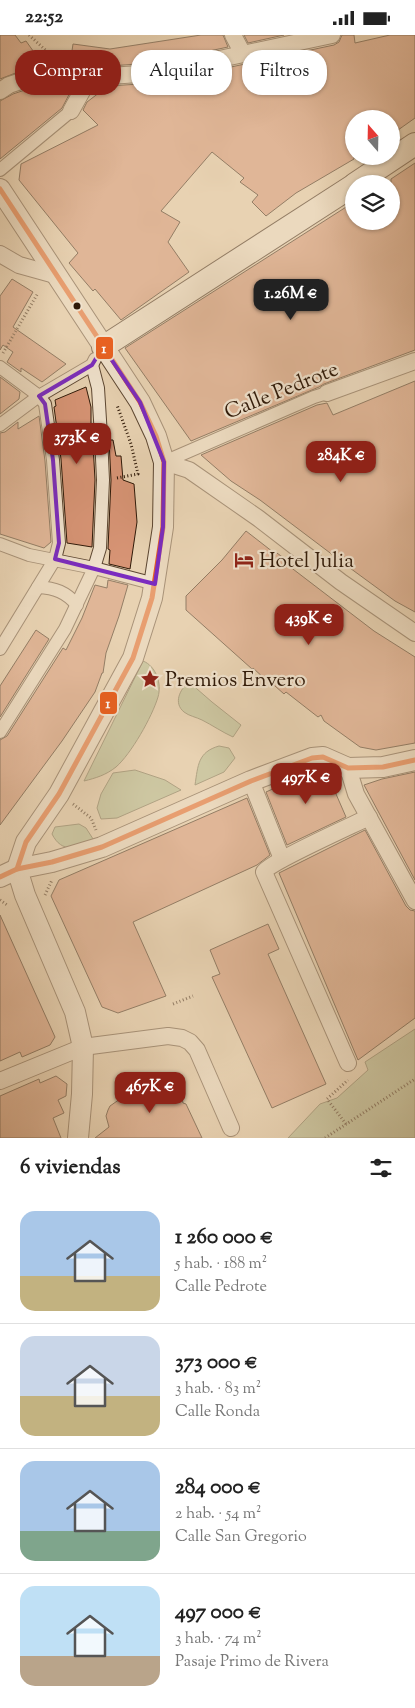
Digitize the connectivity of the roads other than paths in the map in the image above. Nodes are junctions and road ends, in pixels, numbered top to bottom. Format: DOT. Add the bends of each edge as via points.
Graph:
graph roads {
  1 [pos="233,35"];
  2 [pos="332,35"];
  3 [pos="265,50"];
  4 [pos="242,53"];
  5 [pos="242,55"];
  6 [pos="121,75"];
  7 [pos="15,83"];
  8 [pos="0,91"];
  9 [pos="80,95"];
  10 [pos="71,111"];
  11 [pos="415,145"];
  12 [pos="0,170"];
  13 [pos="368,175"];
  14 [pos="0,189"];
  15 [pos="345,190"];
  16 [pos="0,254"];
  17 [pos="55,275"];
  18 [pos="97,356"];
  19 [pos="415,361"];
  20 [pos="0,367"];
  21 [pos="327,393"];
  22 [pos="39,396"];
  23 [pos="0,425"];
  24 [pos="164,463"];
  25 [pos="0,544"];
  26 [pos="55,559"];
  27 [pos="94,568"];
  28 [pos="155,584"];
  29 [pos="38,587"];
  30 [pos="77,605"];
  31 [pos="415,633"];
  32 [pos="0,647"];
  33 [pos="0,732"];
  34 [pos="415,760"];
  35 [pos="348,768"];
  36 [pos="251,781"];
  37 [pos="369,817"];
  38 [pos="282,859"];
  39 [pos="9,873"];
  40 [pos="415,901"];
  41 [pos="83,1047"];
  42 [pos="352,1069"];
  43 [pos="0,1081"];
  44 [pos="231,1128"];
  45 [pos="78,1138"];
  1 -- 4 [label="street"];
  2 -- 3 [label="street"];
  5 -- 6 [label="street" via="154,73"];
  7 -- 8 [label="street"];
  9 -- 10 [label="street"];
  10 -- 12 [label="street"];
  11 -- 13 [label="main road"];
  14 -- 17 [label="street"];
  15 -- 18 [label="main road"];
  16 -- 17 [label="street" via="20,265"];
  17 -- 18 [label="street"];
  18 -- 22 [label="street"];
  18 -- 24 [label="street" via="140,402"];
  18 -- 27 [label="street" via="102,480 100,548"];
  19 -- 21 [label="street, Calle Pedrote"];
  20 -- 22 [label="street"];
  21 -- 24 [label="street, Calle Pedrote"];
  22 -- 23 [label="street"];
  22 -- 26 [label="street" via="45,404 53,459 59,543"];
  24 -- 28 [label="street" via="163,527"];
  24 -- 31 [label="street" via="190,469"];
  25 -- 26 [label="street" via="29,555"];
  26 -- 27 [label="street"];
  26 -- 29 [label="street"];
  27 -- 28 [label="street"];
  27 -- 30 [label="street"];
  28 -- 39 [label="street" via="133,658 60,794 26,842"];
  29 -- 30 [label="street" via="51,587 66,594"];
  29 -- 32 [label="street"];
  30 -- 33 [label="street" via="66,629"];
  34 -- 35 [label="street" via="383,767"];
  35 -- 36 [label="street" via="323,757 312,758"];
  35 -- 37 [label="street" via="352,786"];
  36 -- 38 [label="street"];
  36 -- 39 [label="street" via="102,847"];
  37 -- 38 [label="street"];
  37 -- 40 [label="street"];
  38 -- 42 [label="street" via="266,869 266,878"];
  39 -- 41 [label="street" via="25,895 75,1012"];
  41 -- 43 [label="street"];
  41 -- 44 [label="street" via="168,1037 190,1042 197,1050"];
  41 -- 45 [label="street"];
}
